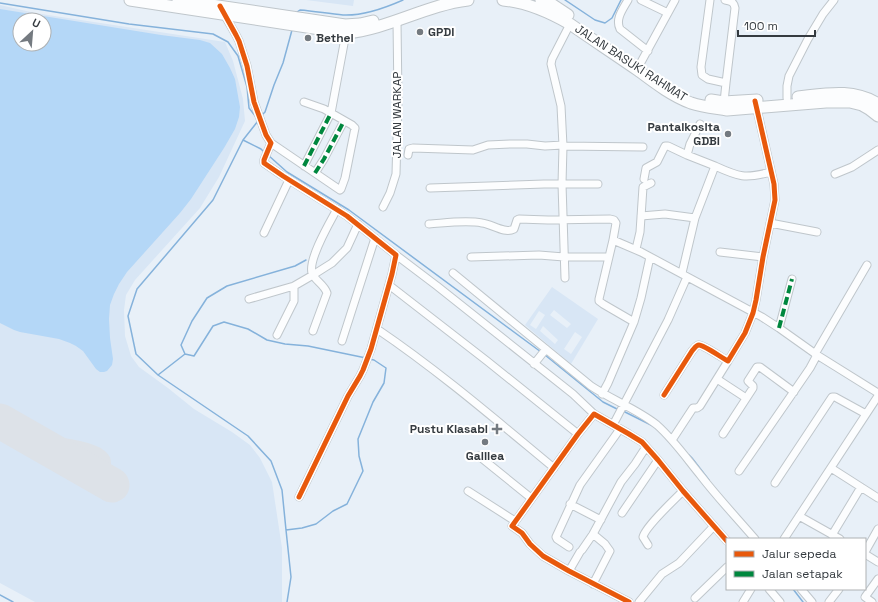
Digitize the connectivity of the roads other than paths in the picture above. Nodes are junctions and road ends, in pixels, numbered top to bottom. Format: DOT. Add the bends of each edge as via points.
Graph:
graph roads {
  1 [pos="130,0"];
  2 [pos="178,0"];
  3 [pos="437,0"];
  4 [pos="468,0"];
  5 [pos="503,0"];
  6 [pos="628,0"];
  7 [pos="641,0"];
  8 [pos="675,0"];
  9 [pos="710,0"];
  10 [pos="725,0"];
  11 [pos="834,0"];
  12 [pos="542,2"];
  13 [pos="223,11"];
  14 [pos="668,13"];
  15 [pos="397,21"];
  16 [pos="570,24"];
  17 [pos="370,26"];
  18 [pos="346,33"];
  19 [pos="648,51"];
  20 [pos="640,64"];
  21 [pos="726,83"];
  22 [pos="787,98"];
  23 [pos="304,102"];
  24 [pos="724,102"];
  25 [pos="756,104"];
  26 [pos="878,104"];
  27 [pos="331,113"];
  28 [pos="878,116"];
  29 [pos="344,121"];
  30 [pos="700,124"];
  31 [pos="270,145"];
  32 [pos="563,146"];
  33 [pos="643,147"];
  34 [pos="878,150"];
  35 [pos="408,155"];
  36 [pos="687,155"];
  37 [pos="304,166"];
  38 [pos="715,166"];
  39 [pos="771,172"];
  40 [pos="316,173"];
  41 [pos="835,174"];
  42 [pos="289,180"];
  43 [pos="562,184"];
  44 [pos="598,184"];
  45 [pos="430,188"];
  46 [pos="383,207"];
  47 [pos="336,209"];
  48 [pos="641,216"];
  49 [pos="695,218"];
  50 [pos="563,219"];
  51 [pos="770,223"];
  52 [pos="358,224"];
  53 [pos="429,224"];
  54 [pos="817,232"];
  55 [pos="264,233"];
  56 [pos="375,238"];
  57 [pos="613,240"];
  58 [pos="636,249"];
  59 [pos="720,252"];
  60 [pos="396,254"];
  61 [pos="471,257"];
  62 [pos="564,257"];
  63 [pos="609,257"];
  64 [pos="650,257"];
  65 [pos="763,257"];
  66 [pos="868,265"];
  67 [pos="453,273"];
  68 [pos="684,275"];
  69 [pos="313,276"];
  70 [pos="565,278"];
  71 [pos="792,279"];
  72 [pos="389,285"];
  73 [pos="294,286"];
  74 [pos="249,299"];
  75 [pos="753,312"];
  76 [pos="634,322"];
  77 [pos="779,328"];
  78 [pos="377,329"];
  79 [pos="314,331"];
  80 [pos="277,335"];
  81 [pos="342,341"];
  82 [pos="545,351"];
  83 [pos="816,354"];
  84 [pos="728,361"];
  85 [pos="536,362"];
  86 [pos="717,379"];
  87 [pos="794,392"];
  88 [pos="878,393"];
  89 [pos="602,394"];
  90 [pos="664,395"];
  91 [pos="744,396"];
  92 [pos="878,396"];
  93 [pos="623,406"];
  94 [pos="594,414"];
  95 [pos="866,414"];
  96 [pos="614,423"];
  97 [pos="620,429"];
  98 [pos="578,434"];
  99 [pos="723,434"];
  100 [pos="672,440"];
  101 [pos="646,448"];
  102 [pos="479,456"];
  103 [pos="658,460"];
  104 [pos="554,468"];
  105 [pos="831,468"];
  106 [pos="739,471"];
  107 [pos="775,483"];
  108 [pos="861,487"];
  109 [pos="468,491"];
  110 [pos="683,491"];
  111 [pos="299,497"];
  112 [pos="531,498"];
  113 [pos="878,498"];
  114 [pos="570,504"];
  115 [pos="622,513"];
  116 [pos="799,516"];
  117 [pos="601,520"];
  118 [pos="515,521"];
  119 [pos="714,526"];
  120 [pos="878,529"];
  121 [pos="593,534"];
  122 [pos="832,535"];
  123 [pos="754,538"];
  124 [pos="785,538"];
  125 [pos="838,538"];
  126 [pos="726,540"];
  127 [pos="648,545"];
  128 [pos="569,547"];
  129 [pos="866,551"];
  130 [pos="866,554"];
  131 [pos="878,562"];
  132 [pos="726,568"];
  133 [pos="569,571"];
  134 [pos="878,579"];
  135 [pos="593,584"];
  136 [pos="750,590"];
  137 [pos="770,590"];
  138 [pos="802,590"];
  139 [pos="838,590"];
  140 [pos="695,598"];
  141 [pos="864,600"];
  142 [pos="628,602"];
  143 [pos="639,602"];
  144 [pos="743,602"];
  145 [pos="780,602"];
  146 [pos="812,602"];
  147 [pos="829,602"];
  148 [pos="872,602"];
  1 -- 13 [label="highway"];
  2 -- 13 [label="highway"];
  3 -- 17 [label="highway"];
  4 -- 15 [label="highway"];
  5 -- 12 [label="highway, JALAN BASUKI RAHMAT" via="521,3"];
  6 -- 19 [label="street" via="618,26"];
  7 -- 14 [label="street"];
  8 -- 14 [label="street"];
  9 -- 21 [label="street" via="701,66 702,76"];
  10 -- 21 [label="street" via="734,3 735,8"];
  11 -- 22 [label="street" via="808,39 789,76"];
  12 -- 16 [label="highway, JALAN BASUKI RAHMAT" via="552,14"];
  12 -- 20 [label="highway" via="561,10"];
  13 -- 17 [label="highway"];
  13 -- 18 [label="highway"];
  13 -- 31 [label="street" via="245,59 254,102"];
  14 -- 19 [label="street"];
  15 -- 17 [label="highway"];
  15 -- 46 [label="street, JALAN WARKAP" via="396,174"];
  16 -- 25 [label="highway, JALAN BASUKI RAHMAT" via="648,78 689,102 727,110"];
  16 -- 32 [label="street" via="551,64 561,106"];
  17 -- 18 [label="highway" via="358,32"];
  18 -- 27 [label="street"];
  19 -- 20 [label="street"];
  20 -- 24 [label="highway" via="669,84 693,96"];
  21 -- 24 [label="street"];
  22 -- 25 [label="highway"];
  22 -- 26 [label="highway" via="850,94"];
  23 -- 27 [label="street"];
  24 -- 25 [label="highway"];
  25 -- 28 [label="highway, JALAN BASUKI RAHMAT" via="850,102 869,108"];
  25 -- 39 [label="street"];
  27 -- 29 [label="street"];
  27 -- 37 [label="street"];
  29 -- 40 [label="street"];
  29 -- 40 [label="street" via="354,128 342,189"];
  30 -- 36 [label="street"];
  31 -- 37 [label="street"];
  31 -- 42 [label="street" via="264,161 266,165"];
  32 -- 33 [label="street"];
  32 -- 35 [label="street" via="514,144 473,150 413,148 409,149"];
  32 -- 43 [label="street"];
  34 -- 41 [label="street" via="852,167"];
  36 -- 38 [label="street"];
  36 -- 48 [label="street" via="665,146 657,162 646,168 647,181 643,186"];
  37 -- 40 [label="street"];
  38 -- 39 [label="street" via="743,176"];
  38 -- 49 [label="street"];
  39 -- 51 [label="street" via="775,200"];
  42 -- 47 [label="street"];
  42 -- 55 [label="street"];
  43 -- 44 [label="street"];
  43 -- 45 [label="street"];
  43 -- 50 [label="street"];
  47 -- 52 [label="street"];
  47 -- 69 [label="street" via="315,252 311,270"];
  48 -- 49 [label="street" via="665,214"];
  48 -- 58 [label="street"];
  49 -- 68 [label="street"];
  50 -- 53 [label="street" via="519,219 512,230 482,223"];
  50 -- 57 [label="street" via="614,220 616,223"];
  50 -- 62 [label="street"];
  51 -- 54 [label="street"];
  51 -- 65 [label="street"];
  52 -- 56 [label="street"];
  52 -- 69 [label="street" via="347,248 332,263"];
  56 -- 60 [label="street"];
  56 -- 81 [label="street"];
  57 -- 58 [label="street"];
  57 -- 63 [label="street"];
  58 -- 64 [label="street"];
  59 -- 65 [label="street"];
  60 -- 72 [label="street"];
  60 -- 85 [label="street"];
  61 -- 62 [label="street"];
  62 -- 63 [label="street"];
  62 -- 70 [label="street"];
  63 -- 76 [label="street" via="599,301"];
  64 -- 68 [label="street"];
  64 -- 76 [label="street"];
  65 -- 75 [label="street"];
  66 -- 83 [label="street"];
  67 -- 82 [label="street"];
  68 -- 75 [label="street"];
  68 -- 93 [label="street" via="668,320"];
  69 -- 73 [label="street"];
  69 -- 79 [label="street" via="327,292"];
  71 -- 77 [label="street"];
  72 -- 78 [label="street"];
  72 -- 98 [label="street"];
  73 -- 74 [label="street"];
  73 -- 80 [label="street" via="294,301"];
  75 -- 77 [label="street"];
  75 -- 84 [label="street"];
  76 -- 89 [label="street"];
  77 -- 83 [label="street"];
  78 -- 104 [label="street" via="447,379"];
  78 -- 111 [label="street" via="367,361"];
  82 -- 85 [label="street"];
  82 -- 89 [label="street"];
  83 -- 87 [label="street"];
  83 -- 88 [label="street"];
  84 -- 86 [label="street"];
  84 -- 90 [label="street" via="705,347 698,346"];
  85 -- 94 [label="street"];
  86 -- 91 [label="street"];
  86 -- 100 [label="street" via="700,406 693,408"];
  87 -- 99 [label="street" via="757,366 748,381 753,388"];
  87 -- 106 [label="street"];
  89 -- 93 [label="street"];
  92 -- 95 [label="street"];
  93 -- 96 [label="street"];
  93 -- 100 [label="street" via="633,409 657,425"];
  94 -- 96 [label="street"];
  94 -- 98 [label="street"];
  95 -- 105 [label="street"];
  95 -- 107 [label="street" via="832,397"];
  96 -- 97 [label="street"];
  97 -- 101 [label="street" via="642,442"];
  97 -- 114 [label="street"];
  98 -- 104 [label="street"];
  100 -- 123 [label="street"];
  101 -- 103 [label="street"];
  101 -- 117 [label="street" via="619,486"];
  102 -- 112 [label="street"];
  103 -- 110 [label="street"];
  103 -- 115 [label="street"];
  104 -- 112 [label="street"];
  105 -- 108 [label="street"];
  105 -- 116 [label="street"];
  108 -- 113 [label="street"];
  108 -- 122 [label="street"];
  109 -- 118 [label="street"];
  110 -- 119 [label="street"];
  110 -- 127 [label="street" via="644,534"];
  112 -- 118 [label="street"];
  114 -- 117 [label="street"];
  114 -- 128 [label="street" via="556,537"];
  116 -- 122 [label="street"];
  116 -- 124 [label="street"];
  117 -- 121 [label="street"];
  118 -- 133 [label="street" via="512,526 522,533 535,549"];
  119 -- 126 [label="street"];
  119 -- 143 [label="street" via="679,563 662,574"];
  120 -- 129 [label="street"];
  121 -- 133 [label="street"];
  121 -- 135 [label="street" via="610,551"];
  122 -- 125 [label="street"];
  130 -- 131 [label="street"];
  132 -- 140 [label="street"];
  133 -- 135 [label="street"];
  134 -- 141 [label="street"];
  135 -- 142 [label="street"];
  136 -- 144 [label="street"];
  137 -- 145 [label="street"];
  138 -- 146 [label="street"];
  139 -- 147 [label="street"];
  141 -- 148 [label="street"];
}
